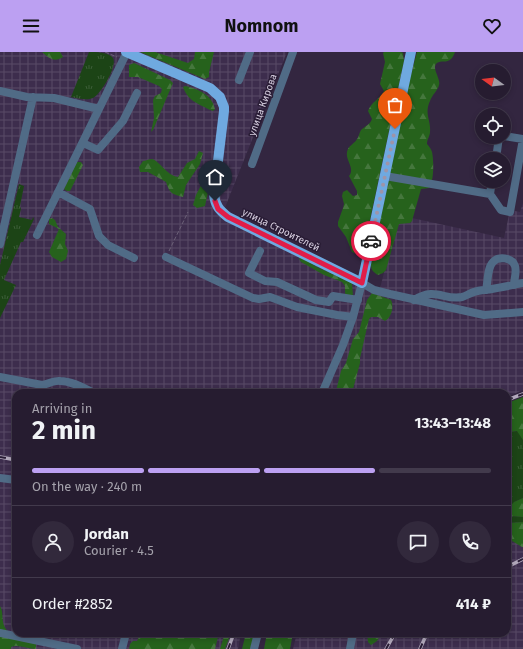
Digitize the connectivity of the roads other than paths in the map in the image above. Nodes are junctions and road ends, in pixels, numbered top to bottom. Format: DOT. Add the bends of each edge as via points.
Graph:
graph roads {
  1 [pos="250,52"];
  2 [pos="293,52"];
  3 [pos="411,52"];
  4 [pos="126,54"];
  5 [pos="239,80"];
  6 [pos="0,91"];
  7 [pos="137,93"];
  8 [pos="33,97"];
  9 [pos="99,109"];
  10 [pos="511,137"];
  11 [pos="83,143"];
  12 [pos="252,164"];
  13 [pos="385,176"];
  14 [pos="491,188"];
  15 [pos="58,192"];
  16 [pos="490,194"];
  17 [pos="38,235"];
  18 [pos="0,244"];
  19 [pos="260,251"];
  20 [pos="166,257"];
  21 [pos="134,258"];
  22 [pos="362,283"];
  23 [pos="523,283"];
  24 [pos="514,285"];
  25 [pos="486,290"];
  26 [pos="358,300"];
  27 [pos="414,300"];
  28 [pos="523,312"];
  29 [pos="353,317"];
  30 [pos="0,377"];
  31 [pos="85,389"];
  32 [pos="324,389"];
  33 [pos="0,478"];
  34 [pos="12,480"];
  35 [pos="0,633"];
  36 [pos="12,635"];
  37 [pos="19,637"];
  38 [pos="125,637"];
  39 [pos="257,637"];
  40 [pos="352,637"];
  41 [pos="77,649"];
  42 [pos="122,649"];
  43 [pos="254,649"];
  44 [pos="350,649"];
  1 -- 5 [label="street"];
  2 -- 12 [label="street, улица Кирова"];
  3 -- 13 [label="main road"];
  4 -- 9 [label="street"];
  4 -- 22 [label="main road, улица Строителей" via="202,84 220,97 224,111 214,194 216,206 222,212"];
  6 -- 8 [label="street"];
  7 -- 11 [label="street" via="123,121 98,150"];
  8 -- 9 [label="street" via="54,98"];
  8 -- 18 [label="street"];
  9 -- 11 [label="street"];
  10 -- 16 [label="street" via="523,139 510,212 501,210"];
  11 -- 15 [label="street"];
  13 -- 16 [label="street"];
  13 -- 22 [label="main road"];
  14 -- 16 [label="street"];
  15 -- 17 [label="street"];
  15 -- 21 [label="street" via="90,208 99,236 108,245"];
  19 -- 26 [label="street" via="249,274 265,281 277,282 316,300 329,302 333,296"];
  20 -- 29 [label="street" via="253,298 270,297 297,307"];
  22 -- 26 [label="street"];
  22 -- 27 [label="street, улица Строителей" via="374,290"];
  23 -- 24 [label="street"];
  24 -- 25 [label="street"];
  24 -- 25 [label="street" via="513,262 498,259 490,266"];
  25 -- 27 [label="street" via="463,297 436,293"];
  26 -- 29 [label="street"];
  27 -- 28 [label="street, улица Строителей" via="484,315"];
  29 -- 32 [label="street"];
  30 -- 31 [label="street" via="42,385 59,380"];
  33 -- 34 [label="street"];
  35 -- 36 [label="street"];
  37 -- 41 [label="street"];
  38 -- 42 [label="street"];
  39 -- 43 [label="street"];
  40 -- 44 [label="street"];
}
